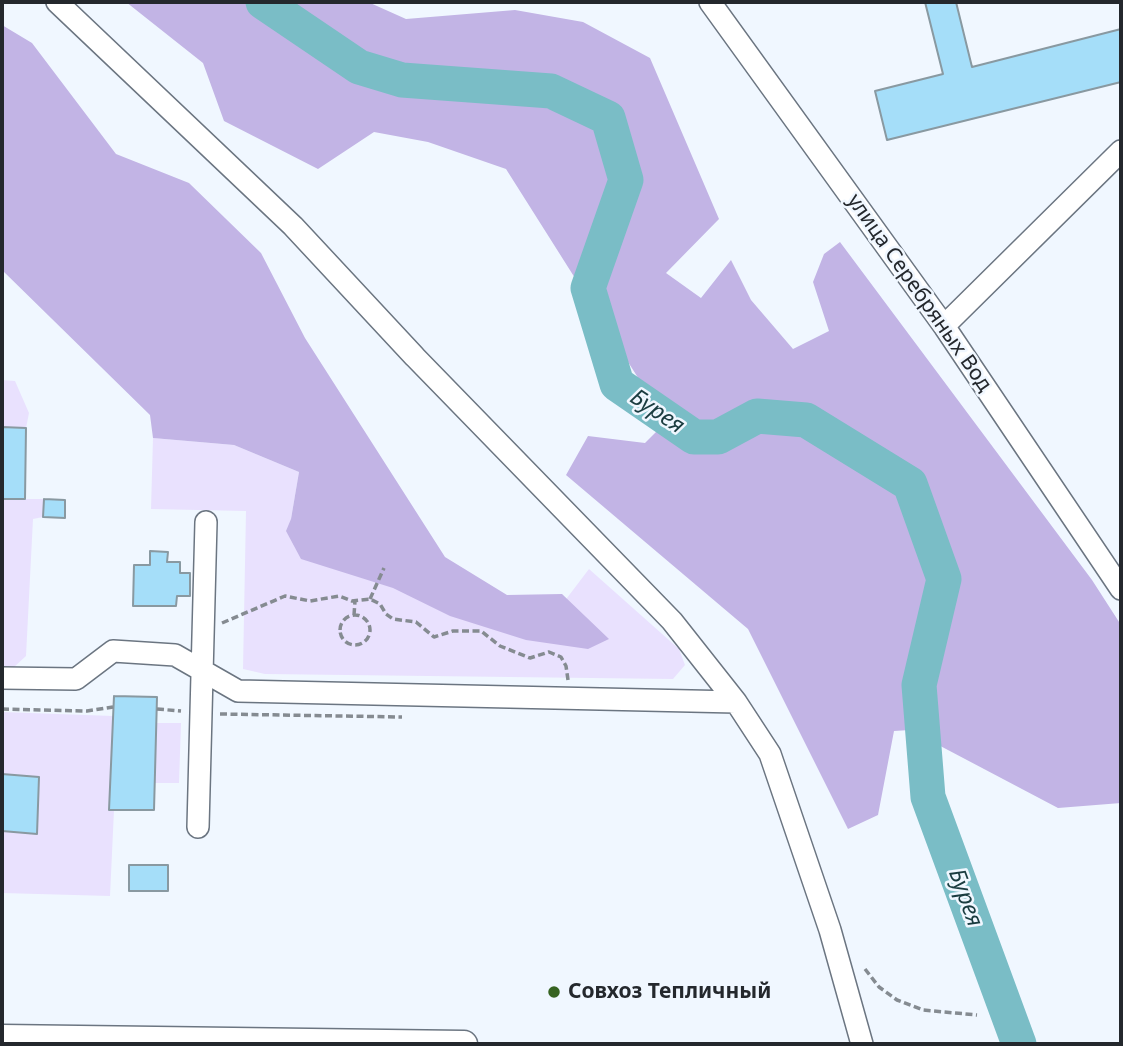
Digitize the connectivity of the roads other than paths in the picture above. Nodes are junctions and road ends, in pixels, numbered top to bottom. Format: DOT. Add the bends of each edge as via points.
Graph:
graph roads {
  1 [pos="57,2"];
  2 [pos="710,2"];
  3 [pos="1121,151"];
  4 [pos="944,326"];
  5 [pos="206,522"];
  6 [pos="1121,589"];
  7 [pos="203,671"];
  8 [pos="2,678"];
  9 [pos="736,702"];
  10 [pos="198,827"];
  11 [pos="2,1038"];
  12 [pos="464,1044"];
  13 [pos="862,1044"];
  1 -- 9 [label="street" via="293,226 672,621"];
  2 -- 4 [label="street, улица Серебряных Вод"];
  3 -- 4 [label="street"];
  4 -- 6 [label="street, улица Серебряных Вод"];
  5 -- 7 [label="street"];
  7 -- 8 [label="street" via="175,655 113,651 76,679"];
  7 -- 9 [label="street" via="238,691"];
  7 -- 10 [label="street"];
  9 -- 13 [label="street" via="770,754 830,930"];
  11 -- 12 [label="main road"];
}
